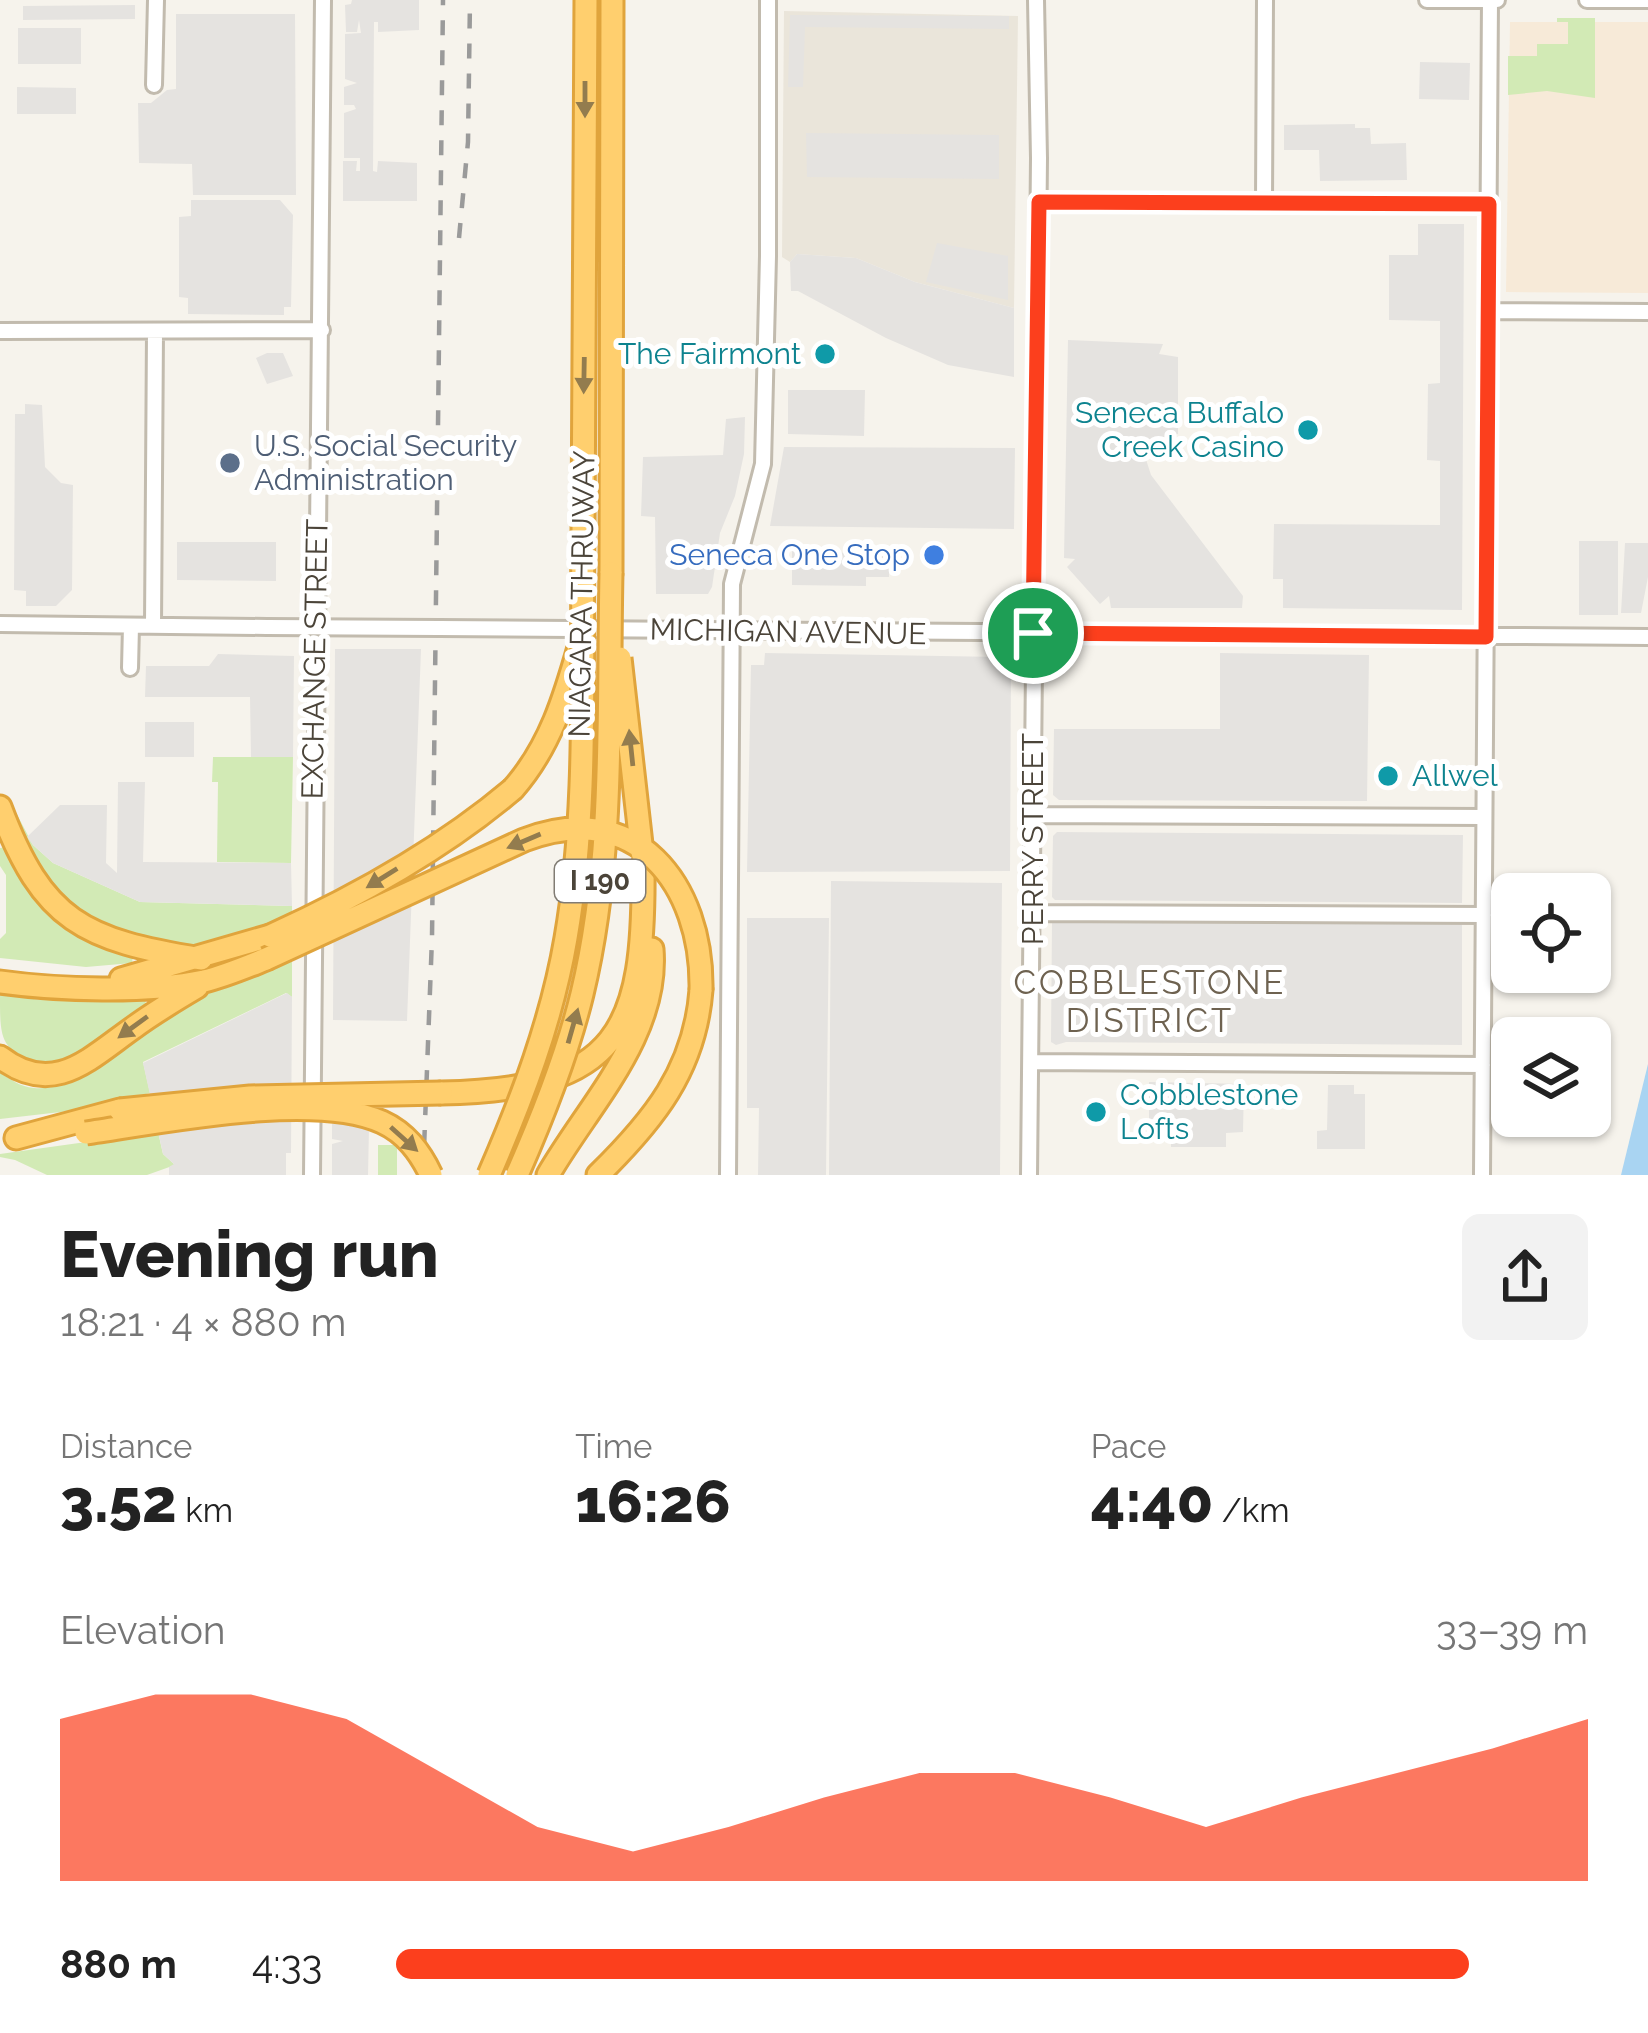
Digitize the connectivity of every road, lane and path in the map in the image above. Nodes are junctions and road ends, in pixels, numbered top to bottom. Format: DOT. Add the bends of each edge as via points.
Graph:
graph roads {
  1 [pos="156,0"];
  2 [pos="323,0"];
  3 [pos="586,0"];
  4 [pos="612,0"];
  5 [pos="768,0"];
  6 [pos="1036,0"];
  7 [pos="1265,0"];
  8 [pos="1427,0"];
  9 [pos="1494,0"];
  10 [pos="1587,0"];
  11 [pos="1648,0"];
  12 [pos="154,85"];
  13 [pos="1039,202"];
  14 [pos="1264,202"];
  15 [pos="1489,204"];
  16 [pos="1488,311"];
  17 [pos="1648,312"];
  18 [pos="322,330"];
  19 [pos="0,331"];
  20 [pos="155,332"];
  21 [pos="611,573"];
  22 [pos="0,625"];
  23 [pos="130,626"];
  24 [pos="153,626"];
  25 [pos="731,630"];
  26 [pos="1033,633"];
  27 [pos="1486,637"];
  28 [pos="1648,637"];
  29 [pos="582,640"];
  30 [pos="130,668"];
  31 [pos="0,807"];
  32 [pos="1034,815"];
  33 [pos="1484,817"];
  34 [pos="643,865"];
  35 [pos="1032,913"];
  36 [pos="1484,915"];
  37 [pos="204,970"];
  38 [pos="0,982"];
  39 [pos="0,1057"];
  40 [pos="1031,1062"];
  41 [pos="1483,1065"];
  42 [pos="8,1138"];
  43 [pos="311,1175"];
  44 [pos="431,1175"];
  45 [pos="489,1175"];
  46 [pos="517,1175"];
  47 [pos="548,1175"];
  48 [pos="598,1175"];
  49 [pos="728,1175"];
  50 [pos="1029,1175"];
  51 [pos="1482,1175"];
  1 -- 12 [label="street"];
  2 -- 18 [label="street, EXCHANGE STREET"];
  3 -- 29 [label="highway, NIAGARA THRUWAY / I 190, one-way, bridge"];
  4 -- 21 [label="highway, NIAGARA THRUWAY / I 190"];
  5 -- 25 [label="street" via="763,464 738,550"];
  6 -- 13 [label="street, PERRY STREET"];
  7 -- 14 [label="street"];
  8 -- 9 [label="street"];
  9 -- 15 [label="street"];
  10 -- 11 [label="street"];
  13 -- 14 [label="street"];
  13 -- 26 [label="street, PERRY STREET"];
  14 -- 15 [label="street"];
  15 -- 16 [label="street"];
  16 -- 17 [label="street"];
  16 -- 27 [label="street"];
  18 -- 20 [label="street"];
  18 -- 43 [label="street, EXCHANGE STREET"];
  19 -- 20 [label="street"];
  20 -- 24 [label="street"];
  34 -- 21 [label="highway, one-way, bridge"];
  46 -- 21 [label="highway, NIAGARA THRUWAY / I 190, one-way, bridge" via="562,1061 591,951 605,842"];
  22 -- 23 [label="street, MICHIGAN AVENUE"];
  23 -- 24 [label="street, MICHIGAN AVENUE"];
  23 -- 30 [label="street"];
  24 -- 25 [label="street, MICHIGAN AVENUE, bridge"];
  25 -- 26 [label="street, MICHIGAN AVENUE"];
  25 -- 49 [label="street"];
  26 -- 27 [label="street, MICHIGAN AVENUE"];
  26 -- 32 [label="street, PERRY STREET"];
  27 -- 28 [label="street, MICHIGAN AVENUE"];
  27 -- 33 [label="street"];
  29 -- 37 [label="highway, one-way, bridge" via="555,723 513,789 372,885"];
  29 -- 45 [label="highway, NIAGARA THRUWAY / I 190, bridge" via="580,800 566,940 535,1058"];
  31 -- 37 [label="highway" via="31,876 66,915 111,941"];
  32 -- 33 [label="street"];
  32 -- 35 [label="street, PERRY STREET"];
  33 -- 36 [label="street"];
  34 -- 42 [label="highway, bridge" via="639,967 625,1020 577,1068 488,1092 250,1097 120,1110"];
  34 -- 47 [label="highway" via="649,1001 633,1041"];
  35 -- 36 [label="street"];
  35 -- 40 [label="street, PERRY STREET"];
  36 -- 41 [label="street"];
  37 -- 38 [label="highway" via="155,987"];
  37 -- 39 [label="highway, one-way" via="59,1074 22,1072"];
  48 -- 37 [label="highway, one-way, bridge" via="672,1091 699,1015 695,929 671,876 643,848 590,828 546,832 266,959"];
  40 -- 41 [label="street"];
  40 -- 50 [label="street, PERRY STREET"];
  41 -- 51 [label="street"];
  42 -- 44 [label="highway, one-way, bridge" via="214,1115 337,1111 387,1124"];
}
